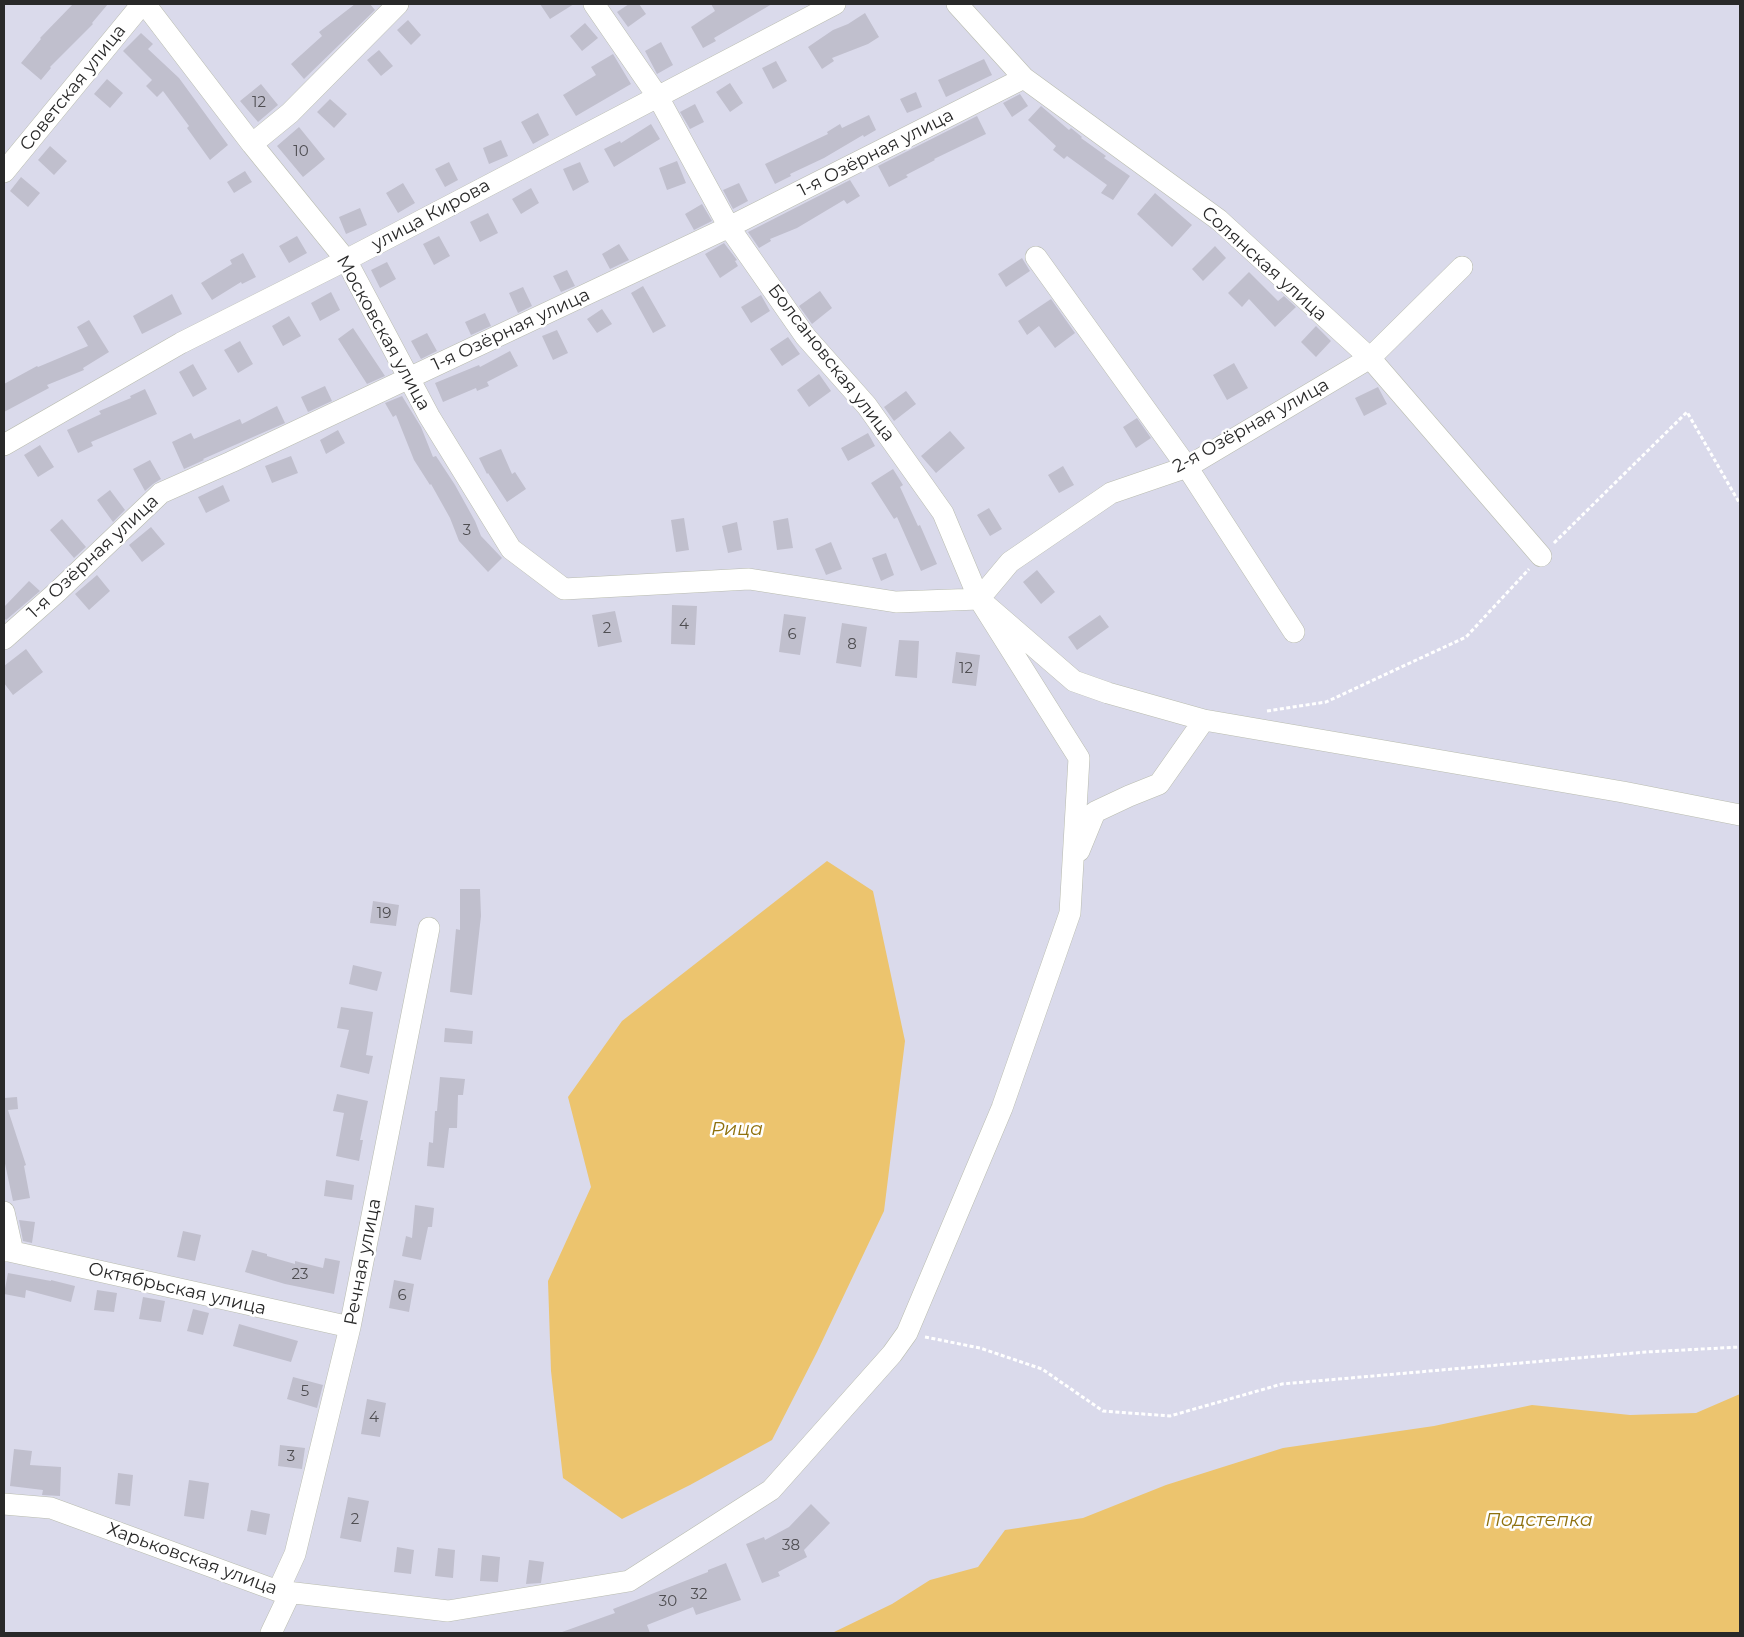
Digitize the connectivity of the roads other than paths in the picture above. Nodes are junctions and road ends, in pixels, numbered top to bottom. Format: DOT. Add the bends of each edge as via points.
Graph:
graph roads {
  1 [pos="144,4"];
  2 [pos="398,4"];
  3 [pos="594,4"];
  4 [pos="835,4"];
  5 [pos="957,4"];
  6 [pos="1024,78"];
  7 [pos="658,97"];
  8 [pos="252,144"];
  9 [pos="4,172"];
  10 [pos="728,227"];
  11 [pos="1036,257"];
  12 [pos="346,260"];
  13 [pos="1462,266"];
  14 [pos="1370,358"];
  15 [pos="408,378"];
  16 [pos="4,445"];
  17 [pos="1187,467"];
  18 [pos="1541,556"];
  19 [pos="979,599"];
  20 [pos="1294,632"];
  21 [pos="4,639"];
  22 [pos="1204,720"];
  23 [pos="1740,815"];
  24 [pos="1072,868"];
  25 [pos="430,928"];
  26 [pos="4,1212"];
  27 [pos="8,1252"];
  28 [pos="350,1327"];
  29 [pos="4,1504"];
  30 [pos="284,1592"];
  31 [pos="271,1633"];
  1 -- 8 [label="street, Московская улица"];
  1 -- 9 [label="street, Советская улица"];
  2 -- 8 [label="street" via="290,112"];
  3 -- 7 [label="street, Болсановская улица"];
  4 -- 7 [label="street, улица Кирова"];
  5 -- 6 [label="street, Солянская улица"];
  6 -- 10 [label="street, 1-я Озёрная улица"];
  6 -- 14 [label="street, Солянская улица" via="1219,220"];
  7 -- 10 [label="street, Болсановская улица"];
  7 -- 12 [label="street, улица Кирова"];
  8 -- 12 [label="street, Московская улица"];
  10 -- 15 [label="street, 1-я Озёрная улица"];
  10 -- 19 [label="street, Болсановская улица" via="805,336 867,406 943,512"];
  11 -- 17 [label="street"];
  12 -- 15 [label="street, Московская улица"];
  12 -- 16 [label="street, улица Кирова" via="181,343"];
  13 -- 14 [label="street, 2-я Озёрная улица"];
  14 -- 17 [label="street, 2-я Озёрная улица"];
  14 -- 18 [label="street, Солянская улица"];
  15 -- 19 [label="street, Московская улица" via="511,549 564,589 749,579 896,602"];
  15 -- 21 [label="street, 1-я Озёрная улица" via="161,493"];
  17 -- 19 [label="street, 2-я Озёрная улица" via="1111,493 1010,562"];
  17 -- 20 [label="street"];
  19 -- 22 [label="street" via="1074,681"];
  19 -- 24 [label="street, Болсановская улица" via="1079,758"];
  22 -- 23 [label="street"];
  22 -- 24 [label="street" via="1159,784 1096,812"];
  24 -- 30 [label="street, Харьковская улица" via="1070,913 1002,1108 908,1334 771,1490 629,1581 448,1611"];
  25 -- 28 [label="street, Речная улица"];
  26 -- 27 [label="street"];
  27 -- 28 [label="street, Октябрьская улица"];
  28 -- 30 [label="street, Речная улица"];
  29 -- 30 [label="street, Харьковская улица" via="51,1508"];
  30 -- 31 [label="street, Речная улица"];
}
